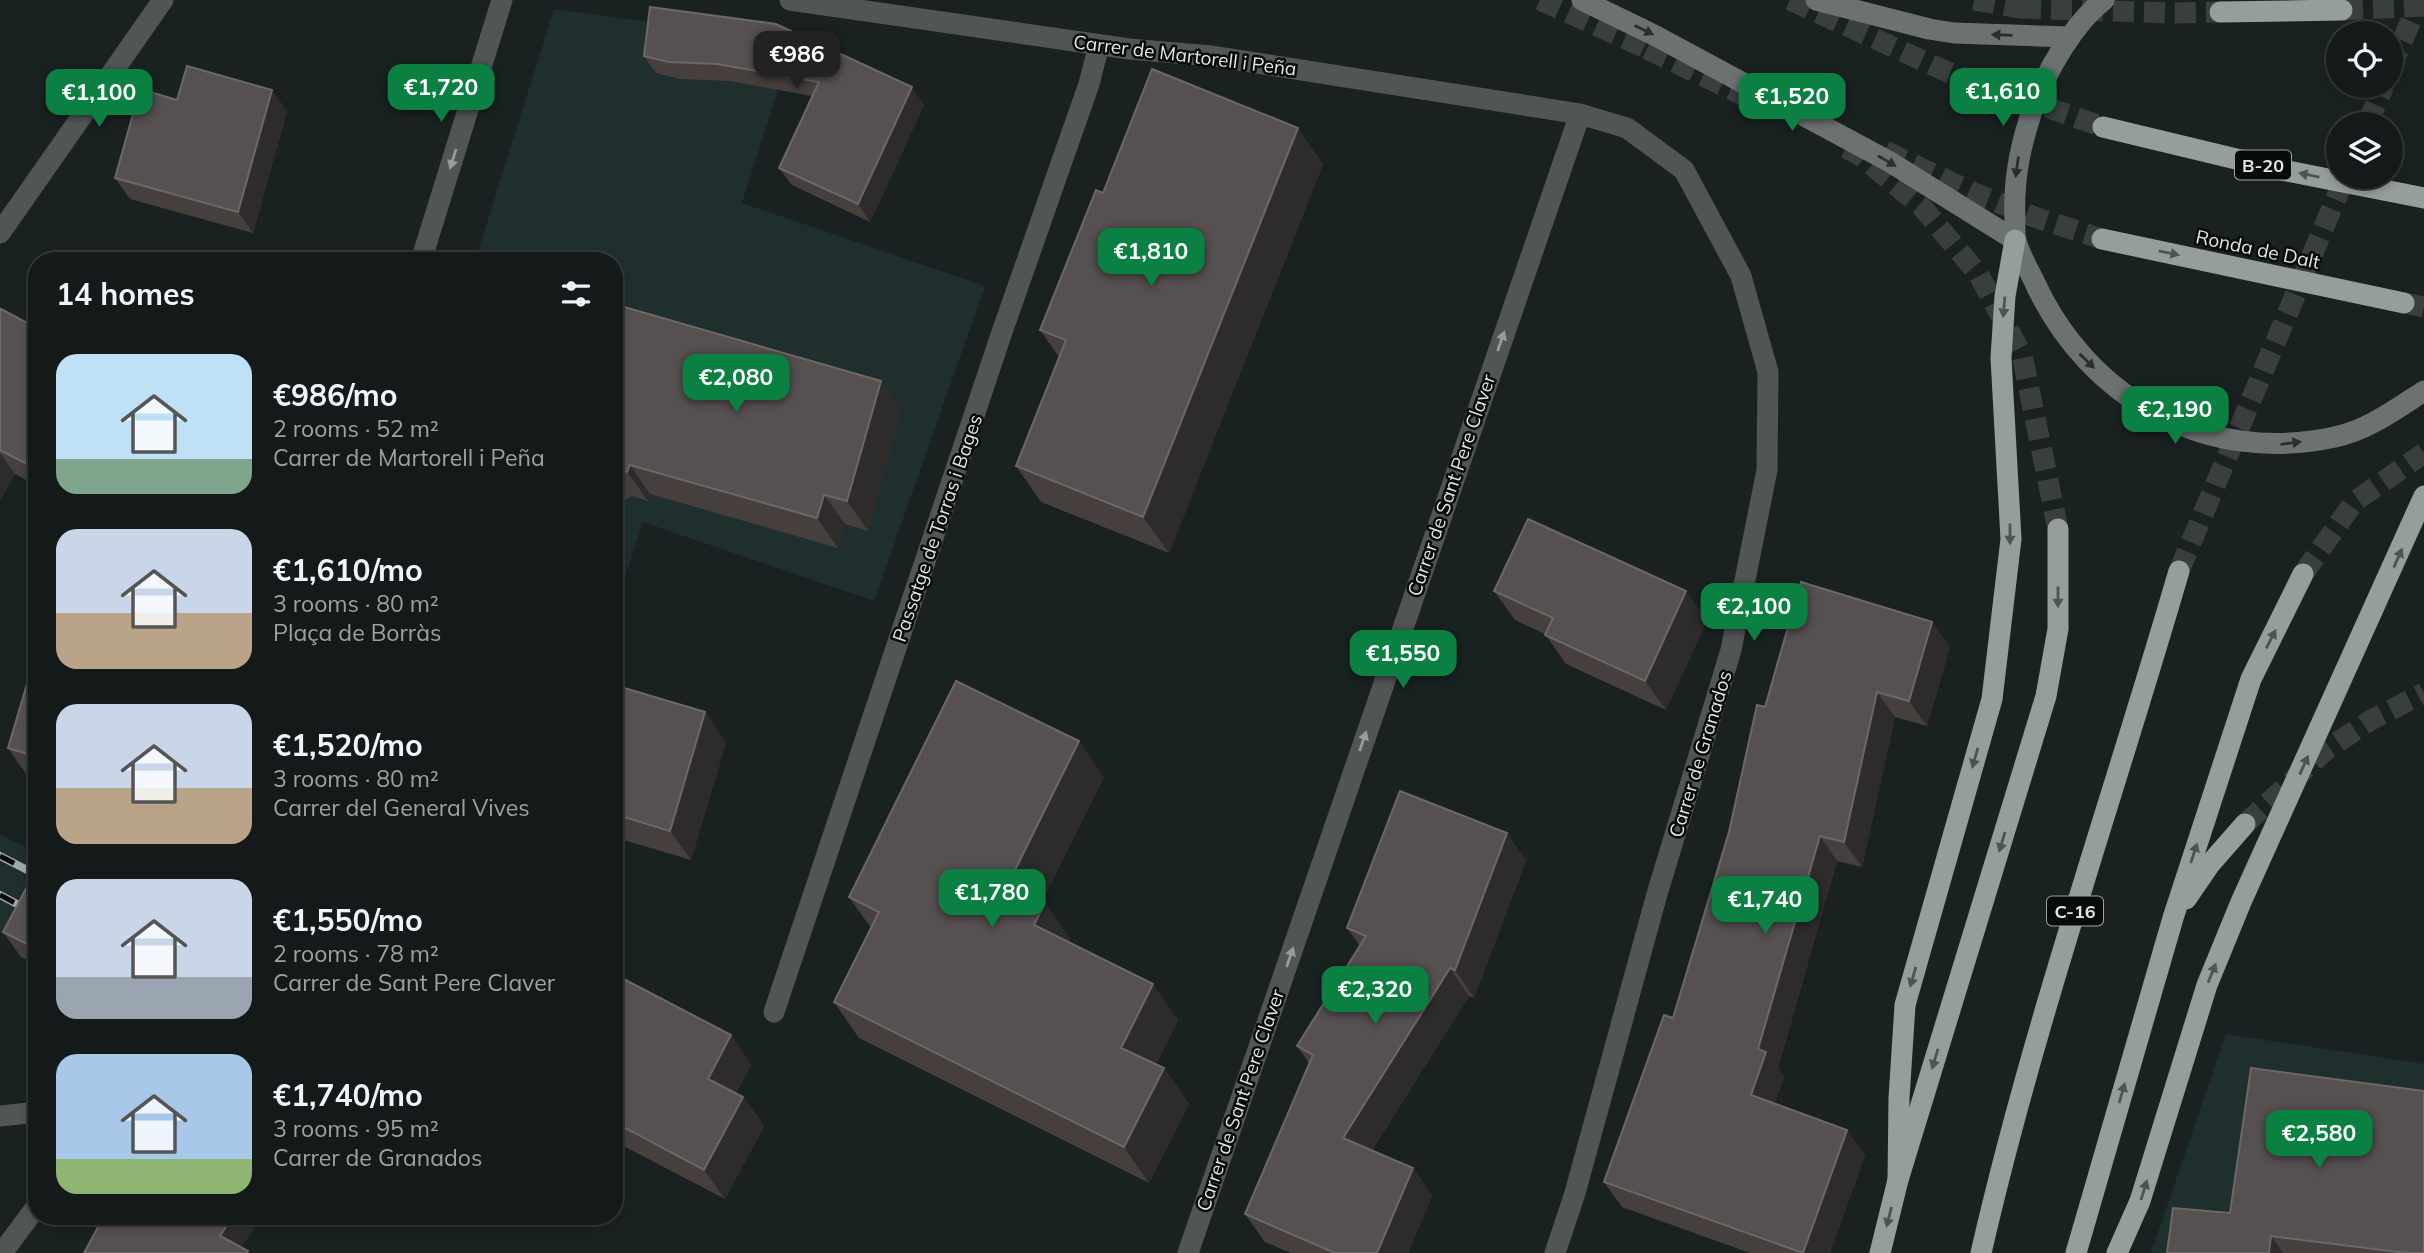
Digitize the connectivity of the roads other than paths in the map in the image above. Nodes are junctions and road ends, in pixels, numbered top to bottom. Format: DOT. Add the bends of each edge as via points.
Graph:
graph roads {
  1 [pos="163,0"];
  2 [pos="502,0"];
  3 [pos="790,0"];
  4 [pos="1582,0"];
  5 [pos="1816,0"];
  6 [pos="2104,0"];
  7 [pos="2342,10"];
  8 [pos="2220,12"];
  9 [pos="2070,37"];
  10 [pos="1099,45"];
  11 [pos="1580,114"];
  12 [pos="2103,127"];
  13 [pos="2424,198"];
  14 [pos="0,233"];
  15 [pos="2102,239"];
  16 [pos="2015,240"];
  17 [pos="424,252"];
  18 [pos="2404,303"];
  19 [pos="2424,391"];
  20 [pos="2424,496"];
  21 [pos="2058,529"];
  22 [pos="2179,571"];
  23 [pos="2303,574"];
  24 [pos="2245,824"];
  25 [pos="2173,918"];
  26 [pos="774,1012"];
  27 [pos="28,1113"];
  28 [pos="0,1116"];
  29 [pos="1898,1180"];
  30 [pos="28,1218"];
  31 [pos="2,1253"];
  32 [pos="1188,1253"];
  33 [pos="1555,1253"];
  34 [pos="1880,1253"];
  35 [pos="1981,1253"];
  36 [pos="2076,1253"];
  37 [pos="2117,1253"];
  1 -- 14 [label="street"];
  2 -- 17 [label="street, one-way"];
  3 -- 10 [label="street, Carrer de Martorell i Peña"];
  4 -- 16 [label="main road, one-way" via="1880,157"];
  9 -- 5 [label="main road, one-way" via="1954,33"];
  6 -- 9 [label="main road"];
  7 -- 8 [label="highway"];
  9 -- 16 [label="main road, one-way" via="2040,88 2021,142 2014,192"];
  10 -- 11 [label="street, Carrer de Martorell i Peña" via="1212,56"];
  10 -- 26 [label="street, Passatge de Torras i Bages"];
  32 -- 11 [label="street, Carrer de Sant Pere Claver, one-way"];
  11 -- 33 [label="street, Carrer de Granados" via="1627,128 1684,170 1741,276 1768,372 1767,470 1731,650"];
  13 -- 12 [label="highway, B-20, one-way"];
  15 -- 18 [label="highway, Ronda de Dalt, one-way"];
  16 -- 19 [label="main road, one-way" via="2048,311 2080,354 2121,393 2169,422 2224,440 2280,444 2336,437 2370,425"];
  16 -- 29 [label="highway, one-way" via="2001,358 2011,539 1992,699 1905,1004"];
  37 -- 20 [label="highway, one-way" via="2140,1201 2207,985"];
  21 -- 29 [label="highway, one-way" via="2059,629 2046,696"];
  22 -- 35 [label="highway, C-16" via="2073,915"];
  25 -- 23 [label="highway, one-way" via="2251,679"];
  24 -- 25 [label="highway"];
  36 -- 25 [label="highway, one-way"];
  27 -- 28 [label="street"];
  29 -- 34 [label="highway, one-way"];
  30 -- 31 [label="street"];
}
